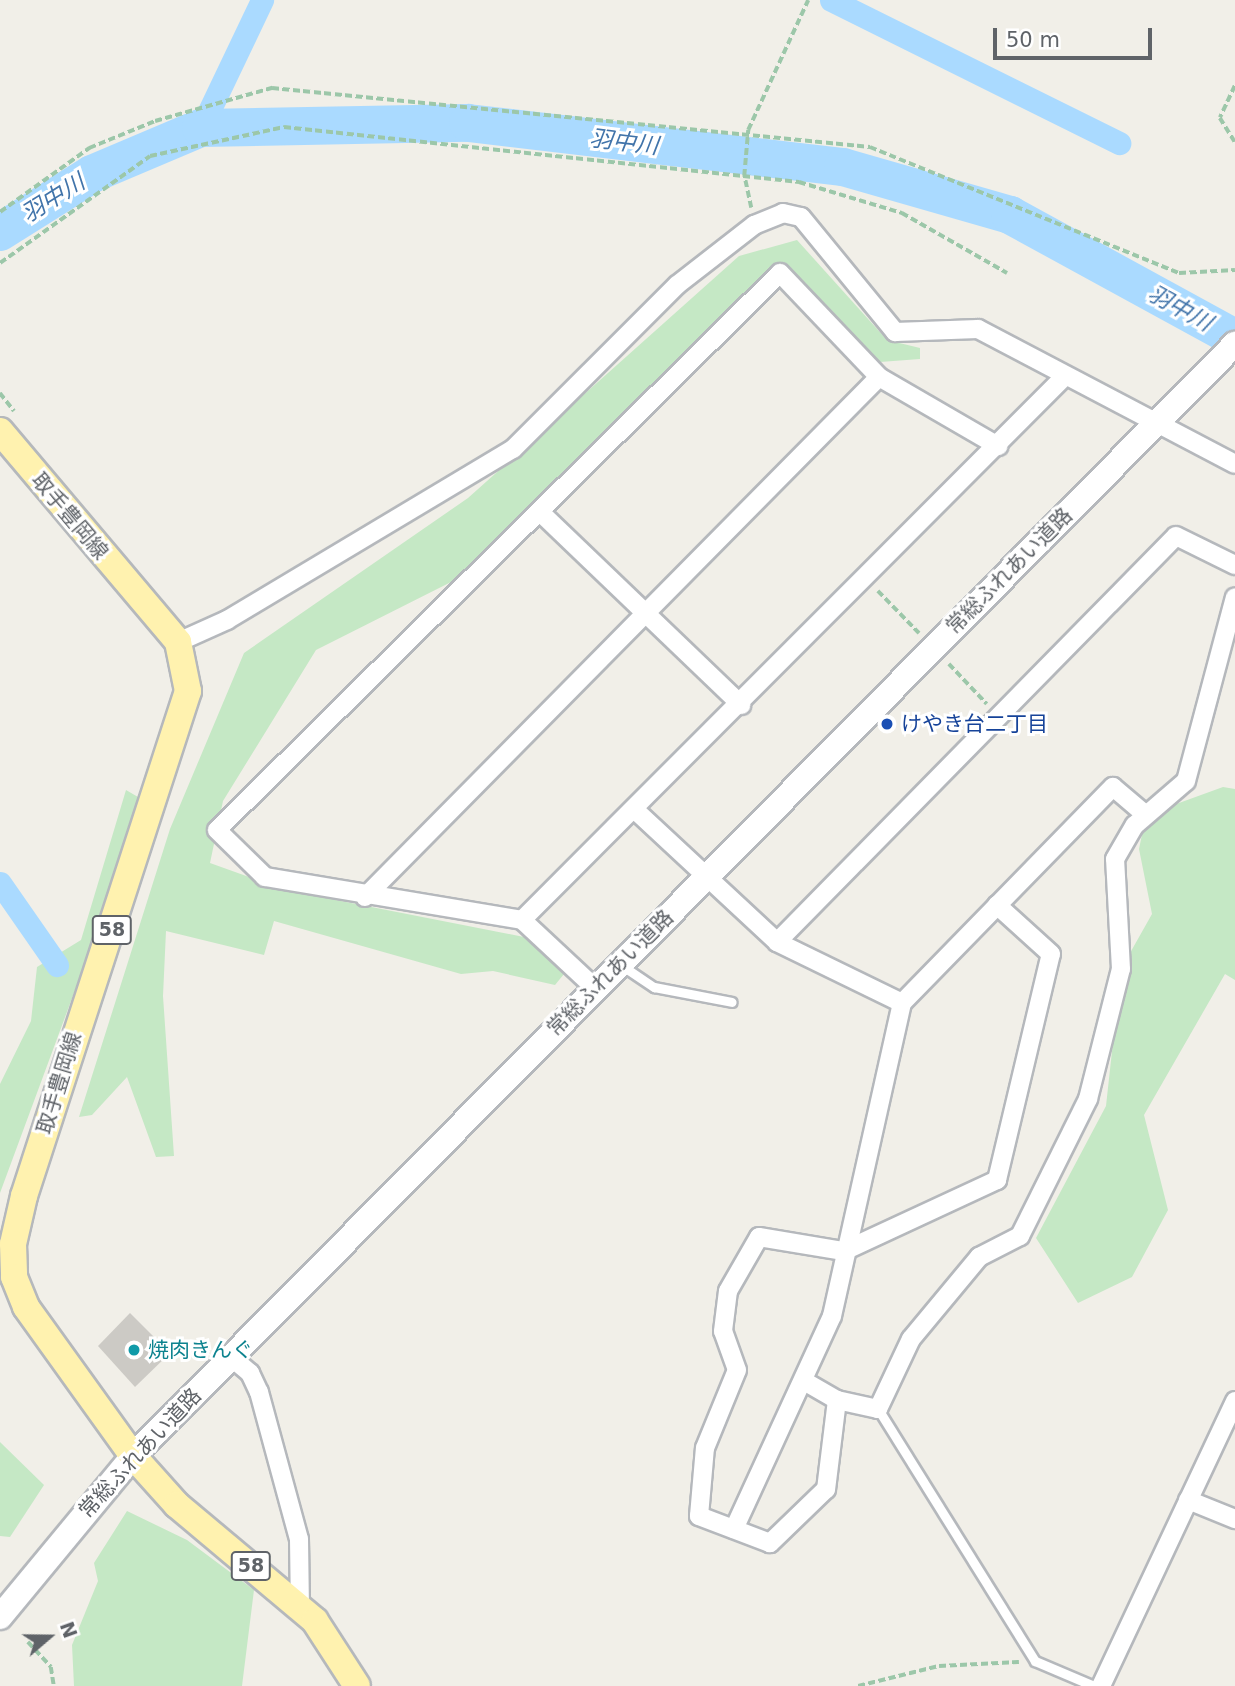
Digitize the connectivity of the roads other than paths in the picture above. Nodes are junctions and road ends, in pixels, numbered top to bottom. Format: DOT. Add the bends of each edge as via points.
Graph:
graph roads {
  1 [pos="1235,344"];
  2 [pos="879,377"];
  3 [pos="1063,377"];
  4 [pos="1157,422"];
  5 [pos="0,431"];
  6 [pos="998,446"];
  7 [pos="1235,464"];
  8 [pos="540,512"];
  9 [pos="1235,565"];
  10 [pos="1235,597"];
  11 [pos="645,614"];
  12 [pos="178,642"];
  13 [pos="741,705"];
  14 [pos="634,808"];
  15 [pos="1146,815"];
  16 [pos="706,877"];
  17 [pos="365,897"];
  18 [pos="997,905"];
  19 [pos="523,920"];
  20 [pos="777,942"];
  21 [pos="620,964"];
  22 [pos="596,988"];
  23 [pos="732,1002"];
  24 [pos="902,1003"];
  25 [pos="844,1251"];
  26 [pos="231,1357"];
  27 [pos="804,1381"];
  28 [pos="837,1400"];
  29 [pos="1235,1401"];
  30 [pos="878,1409"];
  31 [pos="133,1456"];
  32 [pos="1188,1500"];
  33 [pos="1235,1520"];
  34 [pos="734,1529"];
  35 [pos="300,1608"];
  36 [pos="0,1616"];
  37 [pos="357,1686"];
  38 [pos="1094,1686"];
  39 [pos="1101,1686"];
  1 -- 4 [label="street, 常総ふれあい道路"];
  2 -- 6 [label="street"];
  2 -- 8 [label="street" via="780,273"];
  2 -- 11 [label="street"];
  3 -- 4 [label="street"];
  3 -- 6 [label="street"];
  3 -- 12 [label="street" via="978,329 895,332 801,217 783,213 754,225 677,285 513,449 227,620"];
  4 -- 7 [label="street"];
  4 -- 16 [label="street, 常総ふれあい道路"];
  5 -- 12 [label="main road, 取手豊岡線 / 58"];
  6 -- 13 [label="street"];
  8 -- 11 [label="street"];
  8 -- 17 [label="street" via="217,830 265,877"];
  9 -- 20 [label="street" via="1177,537"];
  10 -- 15 [label="street" via="1186,781"];
  11 -- 13 [label="street"];
  11 -- 17 [label="street"];
  12 -- 31 [label="main road, 取手豊岡線 / 58" via="188,691 173,753 86,993 13,1244 14,1277 26,1307"];
  13 -- 14 [label="street"];
  14 -- 16 [label="street"];
  14 -- 19 [label="street"];
  15 -- 18 [label="street" via="1113,787"];
  15 -- 30 [label="street" via="1115,859 1122,969 1087,1099 1020,1236 979,1257 911,1339"];
  16 -- 20 [label="street"];
  16 -- 21 [label="street, 常総ふれあい道路"];
  17 -- 19 [label="street"];
  18 -- 24 [label="street"];
  18 -- 25 [label="street" via="1051,954 997,1180"];
  19 -- 22 [label="street"];
  20 -- 24 [label="street"];
  21 -- 22 [label="street, 常総ふれあい道路"];
  21 -- 23 [label="lane" via="654,987"];
  22 -- 26 [label="street, 常総ふれあい道路"];
  24 -- 25 [label="street"];
  25 -- 27 [label="street" via="832,1316"];
  25 -- 34 [label="street" via="759,1237 728,1291 723,1331 737,1370 705,1448 699,1516"];
  26 -- 31 [label="street, 常総ふれあい道路"];
  26 -- 35 [label="street" via="250,1373 259,1392 299,1539 304,1585"];
  27 -- 28 [label="street"];
  27 -- 34 [label="street"];
  28 -- 30 [label="street"];
  28 -- 34 [label="street" via="827,1489 769,1543"];
  29 -- 32 [label="street"];
  30 -- 38 [label="lane" via="1035,1661"];
  31 -- 35 [label="main road, 取手豊岡線 / 58" via="177,1505"];
  31 -- 36 [label="street, 常総ふれあい道路"];
  32 -- 33 [label="street"];
  32 -- 39 [label="street"];
  35 -- 37 [label="main road, 取手豊岡線 / 58"];
}
